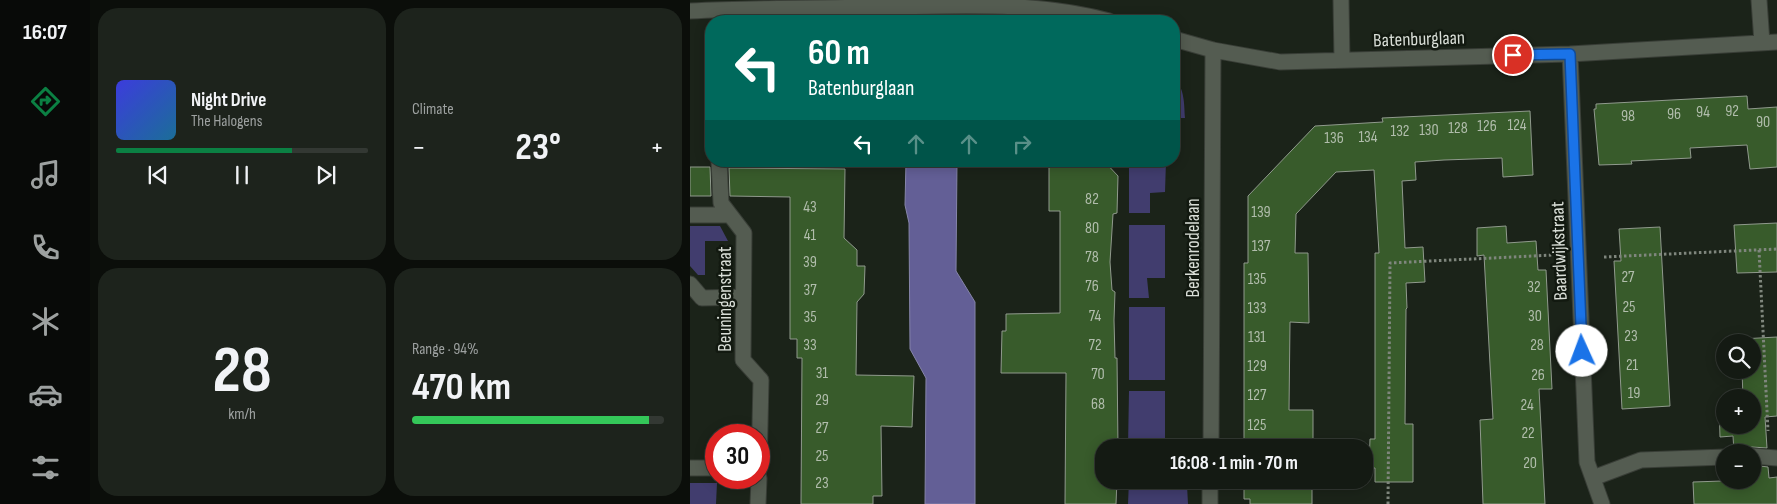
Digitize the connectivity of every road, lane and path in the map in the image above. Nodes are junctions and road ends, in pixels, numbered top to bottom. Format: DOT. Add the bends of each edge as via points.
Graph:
graph roads {
  1 [pos="1340,0"];
  2 [pos="1759,0"];
  3 [pos="714,10"];
  4 [pos="690,11"];
  5 [pos="1083,15"];
  6 [pos="1180,41"];
  7 [pos="1762,42"];
  8 [pos="1777,42"];
  9 [pos="1213,50"];
  10 [pos="1570,54"];
  11 [pos="1342,60"];
  12 [pos="719,167"];
  13 [pos="690,215"];
  14 [pos="729,215"];
  15 [pos="1777,249"];
  16 [pos="1760,250"];
  17 [pos="1578,256"];
  18 [pos="690,284"];
  19 [pos="743,297"];
  20 [pos="760,424"];
  21 [pos="1210,439"];
  22 [pos="1716,457"];
  23 [pos="1773,457"];
  24 [pos="690,468"];
  25 [pos="705,468"];
  26 [pos="1593,478"];
  27 [pos="758,489"];
  28 [pos="1210,489"];
  29 [pos="758,504"];
  30 [pos="1210,504"];
  31 [pos="1388,504"];
  32 [pos="1602,504"];
  1 -- 11 [label="street"];
  2 -- 7 [label="street"];
  3 -- 4 [label="street"];
  3 -- 5 [label="street" via="977,5"];
  6 -- 9 [label="street, Batenburglaan"];
  7 -- 8 [label="street, Batenburglaan"];
  7 -- 10 [label="street, Batenburglaan"];
  9 -- 11 [label="street, Batenburglaan" via="1280,62"];
  9 -- 21 [label="street, Berkenrodelaan"];
  10 -- 11 [label="street, Batenburglaan"];
  10 -- 17 [label="street, Baardwijkstraat"];
  12 -- 14 [label="street, Beuningenstraat" via="721,203"];
  13 -- 14 [label="street"];
  14 -- 19 [label="street, Beuningenstraat" via="744,232"];
  15 -- 16 [label="path"];
  16 -- 17 [label="path"];
  16 -- 23 [label="path"];
  17 -- 26 [label="street, Baardwijkstraat" via="1587,462"];
  17 -- 31 [label="path" via="1390,263"];
  18 -- 19 [label="street" via="702,298"];
  19 -- 20 [label="street, Beuningenstraat" via="743,360 761,380"];
  22 -- 26 [label="street" via="1640,460"];
  24 -- 25 [label="street"];
  26 -- 32 [label="street, Baardwijkstraat"];
  27 -- 29 [label="street"];
  28 -- 30 [label="street"];
}
